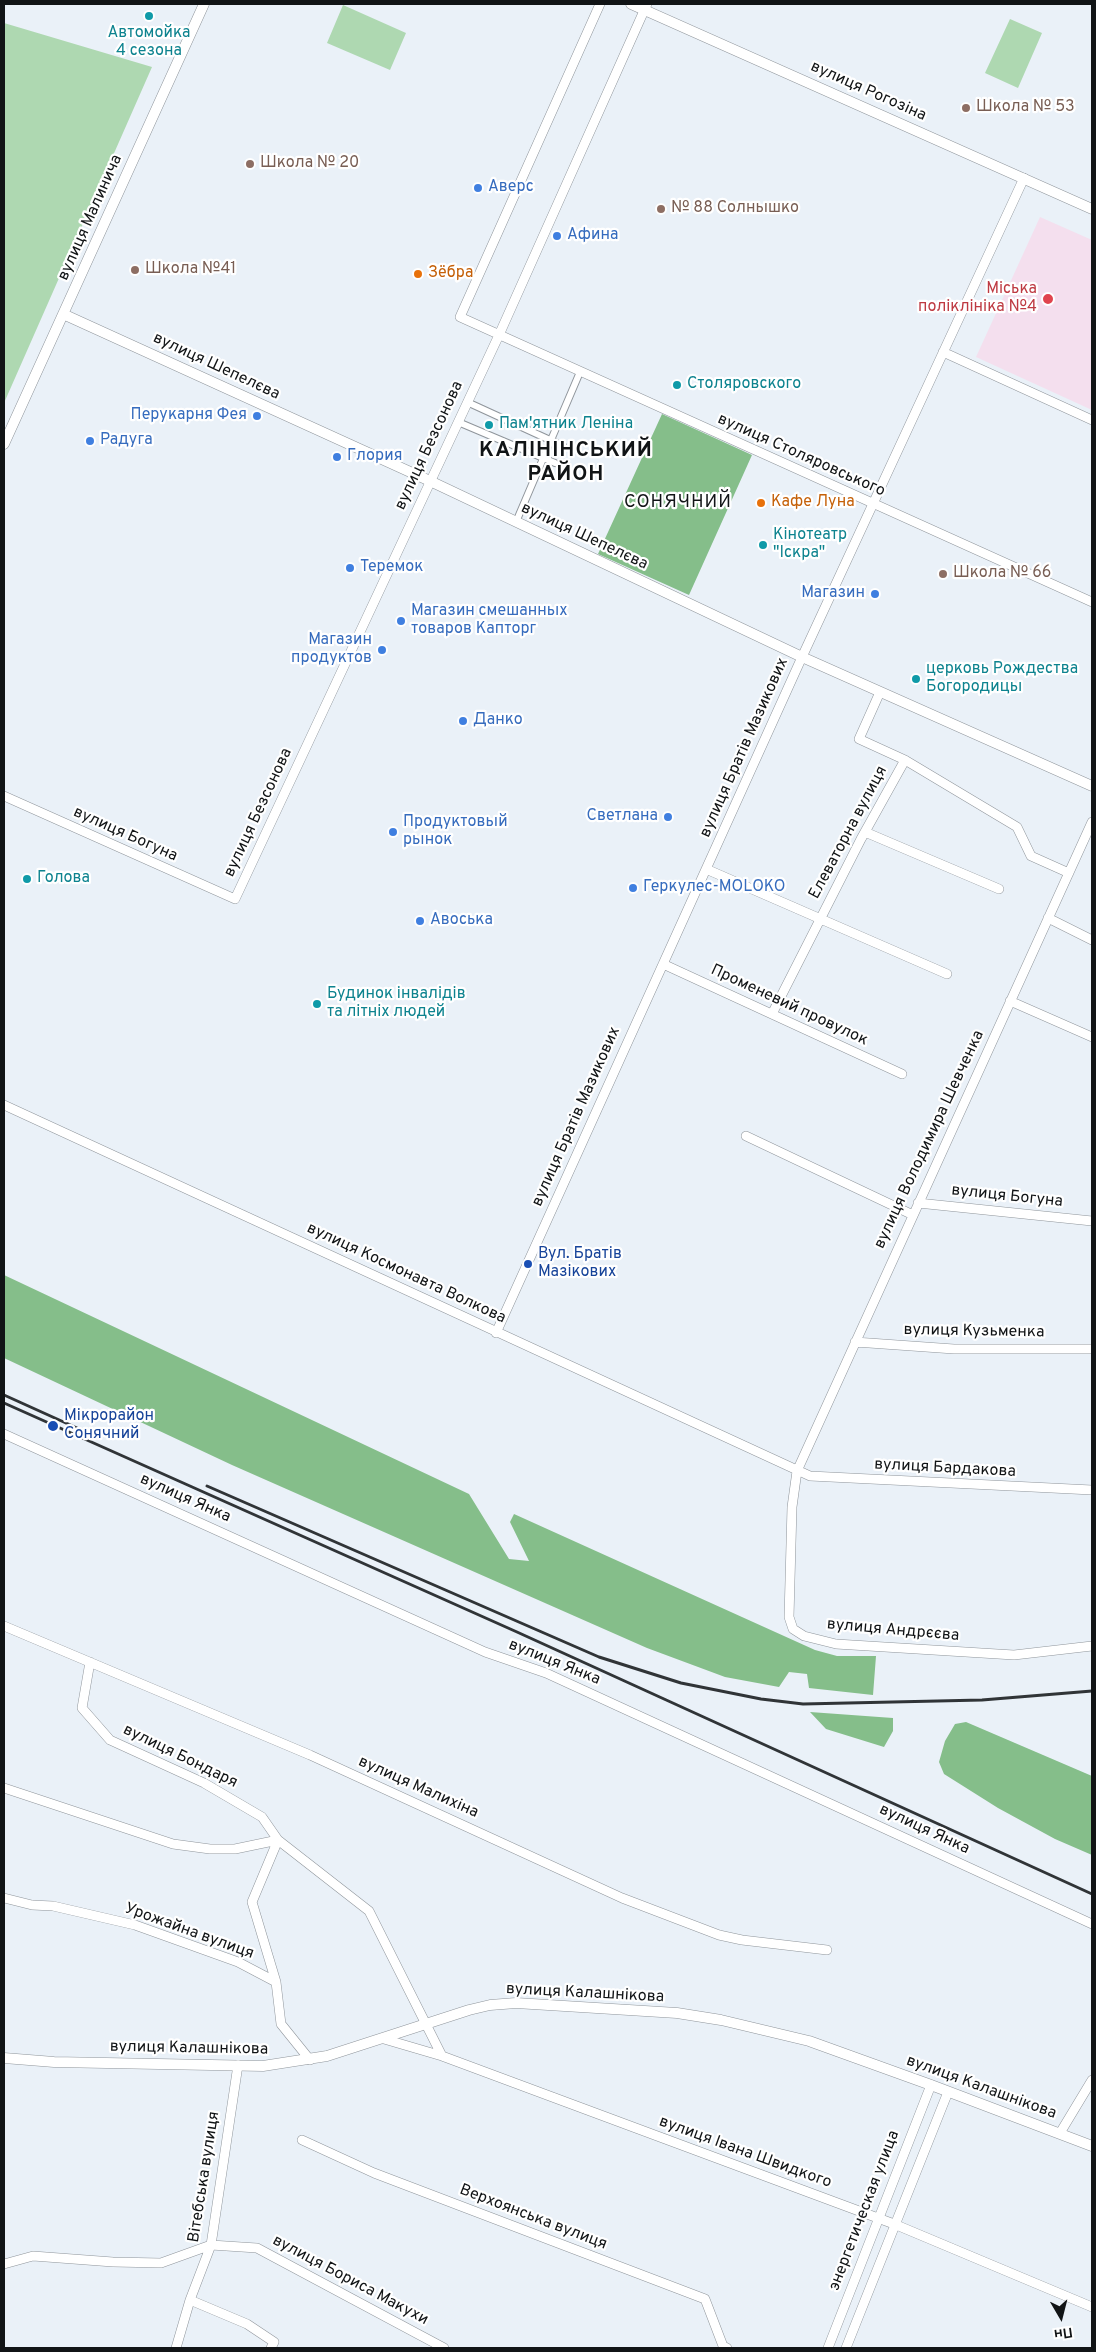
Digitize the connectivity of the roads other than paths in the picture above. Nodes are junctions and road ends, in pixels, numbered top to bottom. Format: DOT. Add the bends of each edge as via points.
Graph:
graph roads {
  1 [pos="204,4"];
  2 [pos="600,4"];
  3 [pos="631,4"];
  4 [pos="645,7"];
  5 [pos="1024,178"];
  6 [pos="1092,209"];
  7 [pos="63,314"];
  8 [pos="499,335"];
  9 [pos="943,352"];
  10 [pos="580,372"];
  11 [pos="467,402"];
  12 [pos="1092,420"];
  13 [pos="458,422"];
  14 [pos="551,440"];
  15 [pos="4,444"];
  16 [pos="563,446"];
  17 [pos="543,458"];
  18 [pos="555,463"];
  19 [pos="430,481"];
  20 [pos="873,504"];
  21 [pos="516,522"];
  22 [pos="1092,602"];
  23 [pos="802,657"];
  24 [pos="880,692"];
  25 [pos="905,760"];
  26 [pos="1092,786"];
  27 [pos="4,796"];
  28 [pos="1092,822"];
  29 [pos="865,832"];
  30 [pos="706,869"];
  31 [pos="1069,872"];
  32 [pos="999,890"];
  33 [pos="235,899"];
  34 [pos="1048,918"];
  35 [pos="820,919"];
  36 [pos="1092,940"];
  37 [pos="663,964"];
  38 [pos="946,974"];
  39 [pos="1010,1001"];
  40 [pos="772,1014"];
  41 [pos="1092,1037"];
  42 [pos="902,1074"];
  43 [pos="4,1105"];
  44 [pos="746,1136"];
  45 [pos="918,1202"];
  46 [pos="913,1215"];
  47 [pos="1092,1221"];
  48 [pos="496,1332"];
  49 [pos="855,1342"];
  50 [pos="1092,1349"];
  51 [pos="4,1434"];
  52 [pos="797,1471"];
  53 [pos="1092,1490"];
  54 [pos="4,1626"];
  55 [pos="1092,1646"];
  56 [pos="90,1662"];
  57 [pos="4,1788"];
  58 [pos="278,1840"];
  59 [pos="4,1898"];
  60 [pos="1092,1924"];
  61 [pos="827,1950"];
  62 [pos="276,1982"];
  63 [pos="426,2025"];
  64 [pos="384,2039"];
  65 [pos="442,2056"];
  66 [pos="4,2058"];
  67 [pos="310,2060"];
  68 [pos="238,2065"];
  69 [pos="1092,2080"];
  70 [pos="931,2085"];
  71 [pos="948,2092"];
  72 [pos="1060,2133"];
  73 [pos="302,2140"];
  74 [pos="1092,2146"];
  75 [pos="878,2218"];
  76 [pos="894,2224"];
  77 [pos="211,2245"];
  78 [pos="4,2264"];
  79 [pos="190,2300"];
  80 [pos="1092,2307"];
  81 [pos="176,2348"];
  82 [pos="272,2348"];
  83 [pos="444,2348"];
  84 [pos="727,2348"];
  85 [pos="828,2348"];
  86 [pos="846,2348"];
  1 -- 7 [label="street, вулиця Малинича"];
  2 -- 8 [label="street, вулиця Столяровського" via="460,317"];
  3 -- 4 [label="street, вулиця Рогозіна"];
  4 -- 5 [label="street, вулиця Рогозіна"];
  4 -- 8 [label="street, вулиця Безсонова"];
  5 -- 6 [label="street, вулиця Рогозіна"];
  5 -- 9 [label="street, вулиця Братів Мазикових"];
  7 -- 15 [label="street, вулиця Малинича"];
  7 -- 19 [label="street, вулиця Шепелєва"];
  8 -- 10 [label="street, вулиця Столяровського"];
  8 -- 11 [label="street, вулиця Безсонова"];
  9 -- 12 [label="street"];
  9 -- 20 [label="street, вулиця Братів Мазикових"];
  10 -- 14 [label="street"];
  10 -- 20 [label="street, вулиця Столяровського"];
  11 -- 13 [label="street, вулиця Безсонова"];
  11 -- 14 [label="street"];
  13 -- 17 [label="street"];
  13 -- 19 [label="street, вулиця Безсонова"];
  14 -- 16 [label="street"];
  14 -- 17 [label="street"];
  17 -- 18 [label="street"];
  17 -- 21 [label="street"];
  19 -- 21 [label="street, вулиця Шепелєва"];
  19 -- 33 [label="street, вулиця Безсонова"];
  20 -- 22 [label="street, вулиця Столяровського"];
  20 -- 23 [label="street, вулиця Братів Мазикових"];
  21 -- 23 [label="street, вулиця Шепелєва"];
  23 -- 24 [label="street, вулиця Шепелєва"];
  23 -- 30 [label="street, вулиця Братів Мазикових"];
  24 -- 25 [label="street" via="859,738"];
  24 -- 26 [label="street, вулиця Шепелєва"];
  25 -- 29 [label="street, Елеваторна вулиця"];
  25 -- 31 [label="street" via="1017,827 1031,856"];
  27 -- 33 [label="street, вулиця Богуна"];
  28 -- 31 [label="street, вулиця Володимира Шевченка"];
  29 -- 32 [label="street"];
  29 -- 35 [label="street, Елеваторна вулиця"];
  30 -- 35 [label="street, Елеваторна вулиця"];
  30 -- 37 [label="street, вулиця Братів Мазикових"];
  31 -- 34 [label="street, вулиця Володимира Шевченка"];
  34 -- 36 [label="street"];
  34 -- 39 [label="street, вулиця Володимира Шевченка"];
  35 -- 38 [label="street, Елеваторна вулиця"];
  35 -- 40 [label="street, Елеваторна вулиця"];
  37 -- 40 [label="street, Променевий провулок"];
  37 -- 48 [label="street, вулиця Братів Мазикових"];
  39 -- 41 [label="street"];
  39 -- 45 [label="street, вулиця Володимира Шевченка"];
  40 -- 42 [label="street, Променевий провулок"];
  43 -- 48 [label="street, вулиця Космонавта Волкова"];
  44 -- 46 [label="street"];
  45 -- 46 [label="street, вулиця Володимира Шевченка"];
  45 -- 47 [label="street, вулиця Богуна"];
  46 -- 49 [label="street, вулиця Володимира Шевченка"];
  48 -- 52 [label="street, вулиця Космонавта Волкова"];
  49 -- 50 [label="street, вулиця Кузьменка" via="954,1349"];
  49 -- 52 [label="street, вулиця Володимира Шевченка"];
  51 -- 60 [label="street, вулиця Янка" via="485,1652 546,1673"];
  52 -- 53 [label="street, вулиця Бардакова" via="822,1478"];
  52 -- 55 [label="street, вулиця Андрєєва" via="792,1507 789,1617 792,1629 804,1636 845,1645 1014,1655"];
  54 -- 56 [label="street, вулиця Малихіна"];
  56 -- 58 [label="street, вулиця Бондаря" via="82,1708 110,1740 204,1783 262,1817"];
  56 -- 61 [label="street, вулиця Малихіна" via="310,1756 595,1888 701,1929 742,1940"];
  57 -- 58 [label="street" via="173,1844 235,1849"];
  58 -- 62 [label="street" via="252,1902"];
  58 -- 63 [label="street, вулиця Бондаря" via="369,1911"];
  59 -- 62 [label="street, Урожайна вулиця" via="135,1926 238,1962"];
  62 -- 67 [label="street" via="281,2024"];
  63 -- 64 [label="street, вулиця Калашнікова"];
  63 -- 65 [label="street, вулиця Бондаря"];
  63 -- 70 [label="street, вулиця Калашнікова" via="469,2010 516,2003 677,2014 721,2020 809,2042"];
  64 -- 65 [label="street, вулиця Івана Швидкого"];
  64 -- 67 [label="street, вулиця Калашнікова"];
  65 -- 75 [label="street, вулиця Івана Швидкого"];
  66 -- 68 [label="street, вулиця Калашнікова" via="54,2062"];
  67 -- 68 [label="street, вулиця Калашнікова" via="277,2065"];
  68 -- 77 [label="street, Вітебська вулиця"];
  69 -- 72 [label="street"];
  70 -- 71 [label="street, вулиця Калашнікова"];
  70 -- 75 [label="street, энергетическая улица"];
  71 -- 72 [label="street, вулиця Калашнікова"];
  71 -- 76 [label="street"];
  72 -- 74 [label="street, вулиця Калашнікова"];
  73 -- 84 [label="street, Верхоянська вулиця" via="374,2173 705,2299 723,2346"];
  75 -- 76 [label="street, вулиця Івана Швидкого"];
  75 -- 85 [label="street, энергетическая улица"];
  76 -- 80 [label="street, вулиця Івана Швидкого"];
  76 -- 86 [label="street"];
  77 -- 78 [label="street" via="161,2263 33,2256"];
  77 -- 79 [label="street, Вітебська вулиця"];
  77 -- 83 [label="street, вулиця Бориса Макухи" via="257,2248"];
  79 -- 81 [label="street, Вітебська вулиця"];
  79 -- 82 [label="street" via="247,2324 274,2342"];
}
